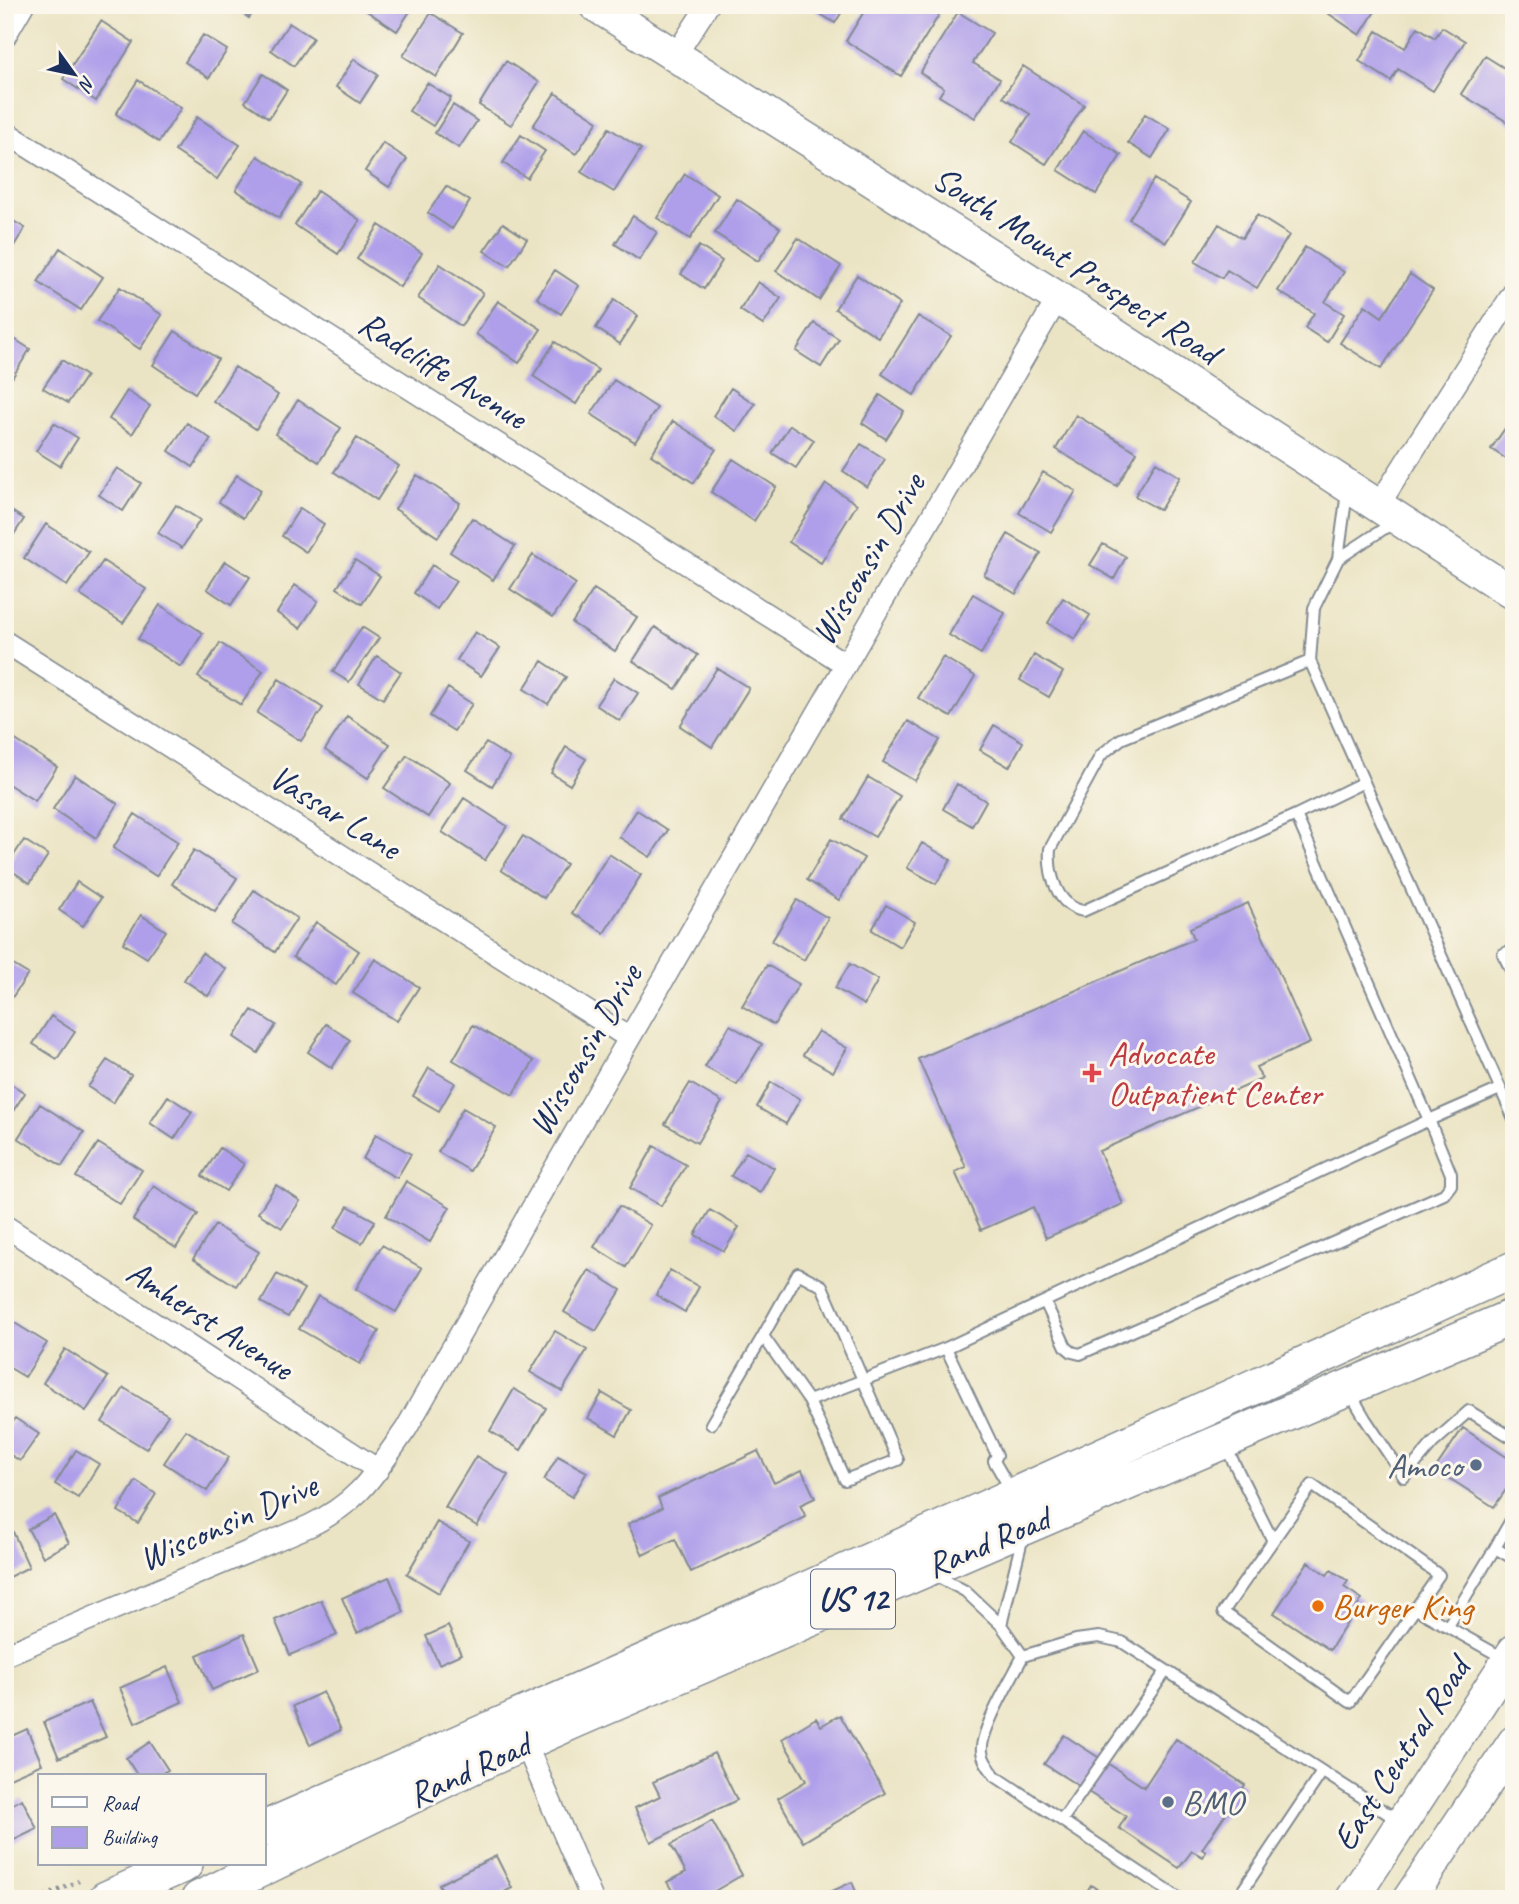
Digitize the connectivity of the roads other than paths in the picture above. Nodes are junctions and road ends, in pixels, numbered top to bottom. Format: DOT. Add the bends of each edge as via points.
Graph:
graph roads {
  1 [pos="23,5"];
  2 [pos="595,5"];
  3 [pos="708,5"];
  4 [pos="5,36"];
  5 [pos="675,56"];
  6 [pos="5,132"];
  7 [pos="1514,292"];
  8 [pos="1058,298"];
  9 [pos="1348,485"];
  10 [pos="1389,512"];
  11 [pos="1338,559"];
  12 [pos="1514,594"];
  13 [pos="5,642"];
  14 [pos="1310,660"];
  15 [pos="845,664"];
  16 [pos="1364,782"];
  17 [pos="1296,815"];
  18 [pos="1514,949"];
  19 [pos="1514,976"];
  20 [pos="629,1038"];
  21 [pos="1500,1088"];
  22 [pos="1514,1119"];
  23 [pos="1429,1120"];
  24 [pos="5,1226"];
  25 [pos="1514,1269"];
  26 [pos="1045,1302"];
  27 [pos="1514,1316"];
  28 [pos="1514,1326"];
  29 [pos="763,1336"];
  30 [pos="1443,1346"];
  31 [pos="946,1348"];
  32 [pos="864,1380"];
  33 [pos="1348,1389"];
  34 [pos="810,1401"];
  35 [pos="711,1424"];
  36 [pos="1514,1439"];
  37 [pos="1224,1442"];
  38 [pos="378,1470"];
  39 [pos="1020,1510"];
  40 [pos="1514,1515"];
  41 [pos="1273,1541"];
  42 [pos="1495,1548"];
  43 [pos="1514,1559"];
  44 [pos="925,1569"];
  45 [pos="1416,1609"];
  46 [pos="1001,1625"];
  47 [pos="1448,1626"];
  48 [pos="5,1655"];
  49 [pos="1023,1656"];
  50 [pos="1505,1668"];
  51 [pos="1166,1671"];
  52 [pos="1514,1742"];
  53 [pos="530,1754"];
  54 [pos="1322,1772"];
  55 [pos="1062,1820"];
  56 [pos="1402,1823"];
  57 [pos="266,1828"];
  58 [pos="180,1866"];
  59 [pos="106,1899"];
  60 [pos="199,1899"];
  61 [pos="592,1899"];
  62 [pos="1180,1899"];
  63 [pos="1237,1899"];
  64 [pos="1352,1899"];
  65 [pos="1409,1899"];
  1 -- 4 [label="street"];
  2 -- 5 [label="main road, South Mount Prospect Road"];
  3 -- 5 [label="street"];
  5 -- 8 [label="main road, South Mount Prospect Road"];
  6 -- 15 [label="street, Radcliffe Avenue"];
  7 -- 10 [label="street"];
  8 -- 9 [label="main road, South Mount Prospect Road"];
  8 -- 15 [label="street, Wisconsin Drive"];
  9 -- 10 [label="main road, South Mount Prospect Road"];
  9 -- 11 [label="lane"];
  10 -- 11 [label="lane"];
  10 -- 12 [label="main road, South Mount Prospect Road"];
  11 -- 14 [label="lane" via="1314,608"];
  13 -- 20 [label="street, Vassar Lane"];
  14 -- 16 [label="lane"];
  14 -- 17 [label="lane" via="1121,739 1101,755 1050,849 1048,865 1063,903 1083,911"];
  15 -- 20 [label="street, Wisconsin Drive"];
  16 -- 17 [label="lane"];
  16 -- 21 [label="lane"];
  17 -- 23 [label="lane"];
  18 -- 19 [label="lane" via="1503,954"];
  20 -- 38 [label="street, Wisconsin Drive" via="406,1429"];
  21 -- 22 [label="lane"];
  21 -- 23 [label="lane"];
  23 -- 26 [label="lane"];
  23 -- 26 [label="lane" via="1451,1174 1451,1185 1444,1194 1080,1354 1066,1346"];
  24 -- 38 [label="street, Amherst Avenue"];
  25 -- 39 [label="main road, Rand Road / US 12"];
  26 -- 31 [label="lane"];
  27 -- 30 [label="main road, Rand Road / US 12"];
  28 -- 30 [label="main road"];
  29 -- 32 [label="lane" via="798,1273 822,1286"];
  29 -- 34 [label="lane"];
  29 -- 35 [label="lane"];
  30 -- 33 [label="main road, Rand Road / US 12"];
  31 -- 32 [label="lane"];
  31 -- 39 [label="lane"];
  32 -- 34 [label="lane"];
  32 -- 34 [label="lane" via="898,1460 845,1480"];
  33 -- 36 [label="lane" via="1404,1478 1433,1443 1469,1411"];
  33 -- 37 [label="main road, Rand Road / US 12"];
  37 -- 39 [label="main road, Rand Road / US 12"];
  37 -- 41 [label="lane"];
  38 -- 48 [label="street, Wisconsin Drive" via="351,1501 330,1516"];
  39 -- 44 [label="main road, Rand Road / US 12"];
  39 -- 46 [label="lane"];
  39 -- 57 [label="main road, Rand Road / US 12" via="760,1611"];
  40 -- 42 [label="lane"];
  41 -- 45 [label="lane" via="1312,1485 1440,1575"];
  41 -- 45 [label="lane" via="1223,1612 1350,1702"];
  42 -- 43 [label="lane"];
  42 -- 47 [label="lane"];
  44 -- 46 [label="lane" via="965,1591"];
  44 -- 60 [label="main road, Rand Road / US 12" via="473,1766"];
  45 -- 47 [label="lane"];
  46 -- 49 [label="lane"];
  47 -- 50 [label="lane"];
  49 -- 51 [label="lane" via="1099,1637 1122,1642"];
  49 -- 55 [label="lane" via="984,1735 982,1752 995,1776"];
  50 -- 56 [label="main road, East Central Road"];
  51 -- 54 [label="lane"];
  51 -- 55 [label="lane"];
  52 -- 65 [label="main road"];
  53 -- 61 [label="street"];
  54 -- 56 [label="lane"];
  54 -- 63 [label="lane"];
  55 -- 62 [label="lane"];
  56 -- 64 [label="main road, East Central Road"];
  58 -- 59 [label="main road"];
}
